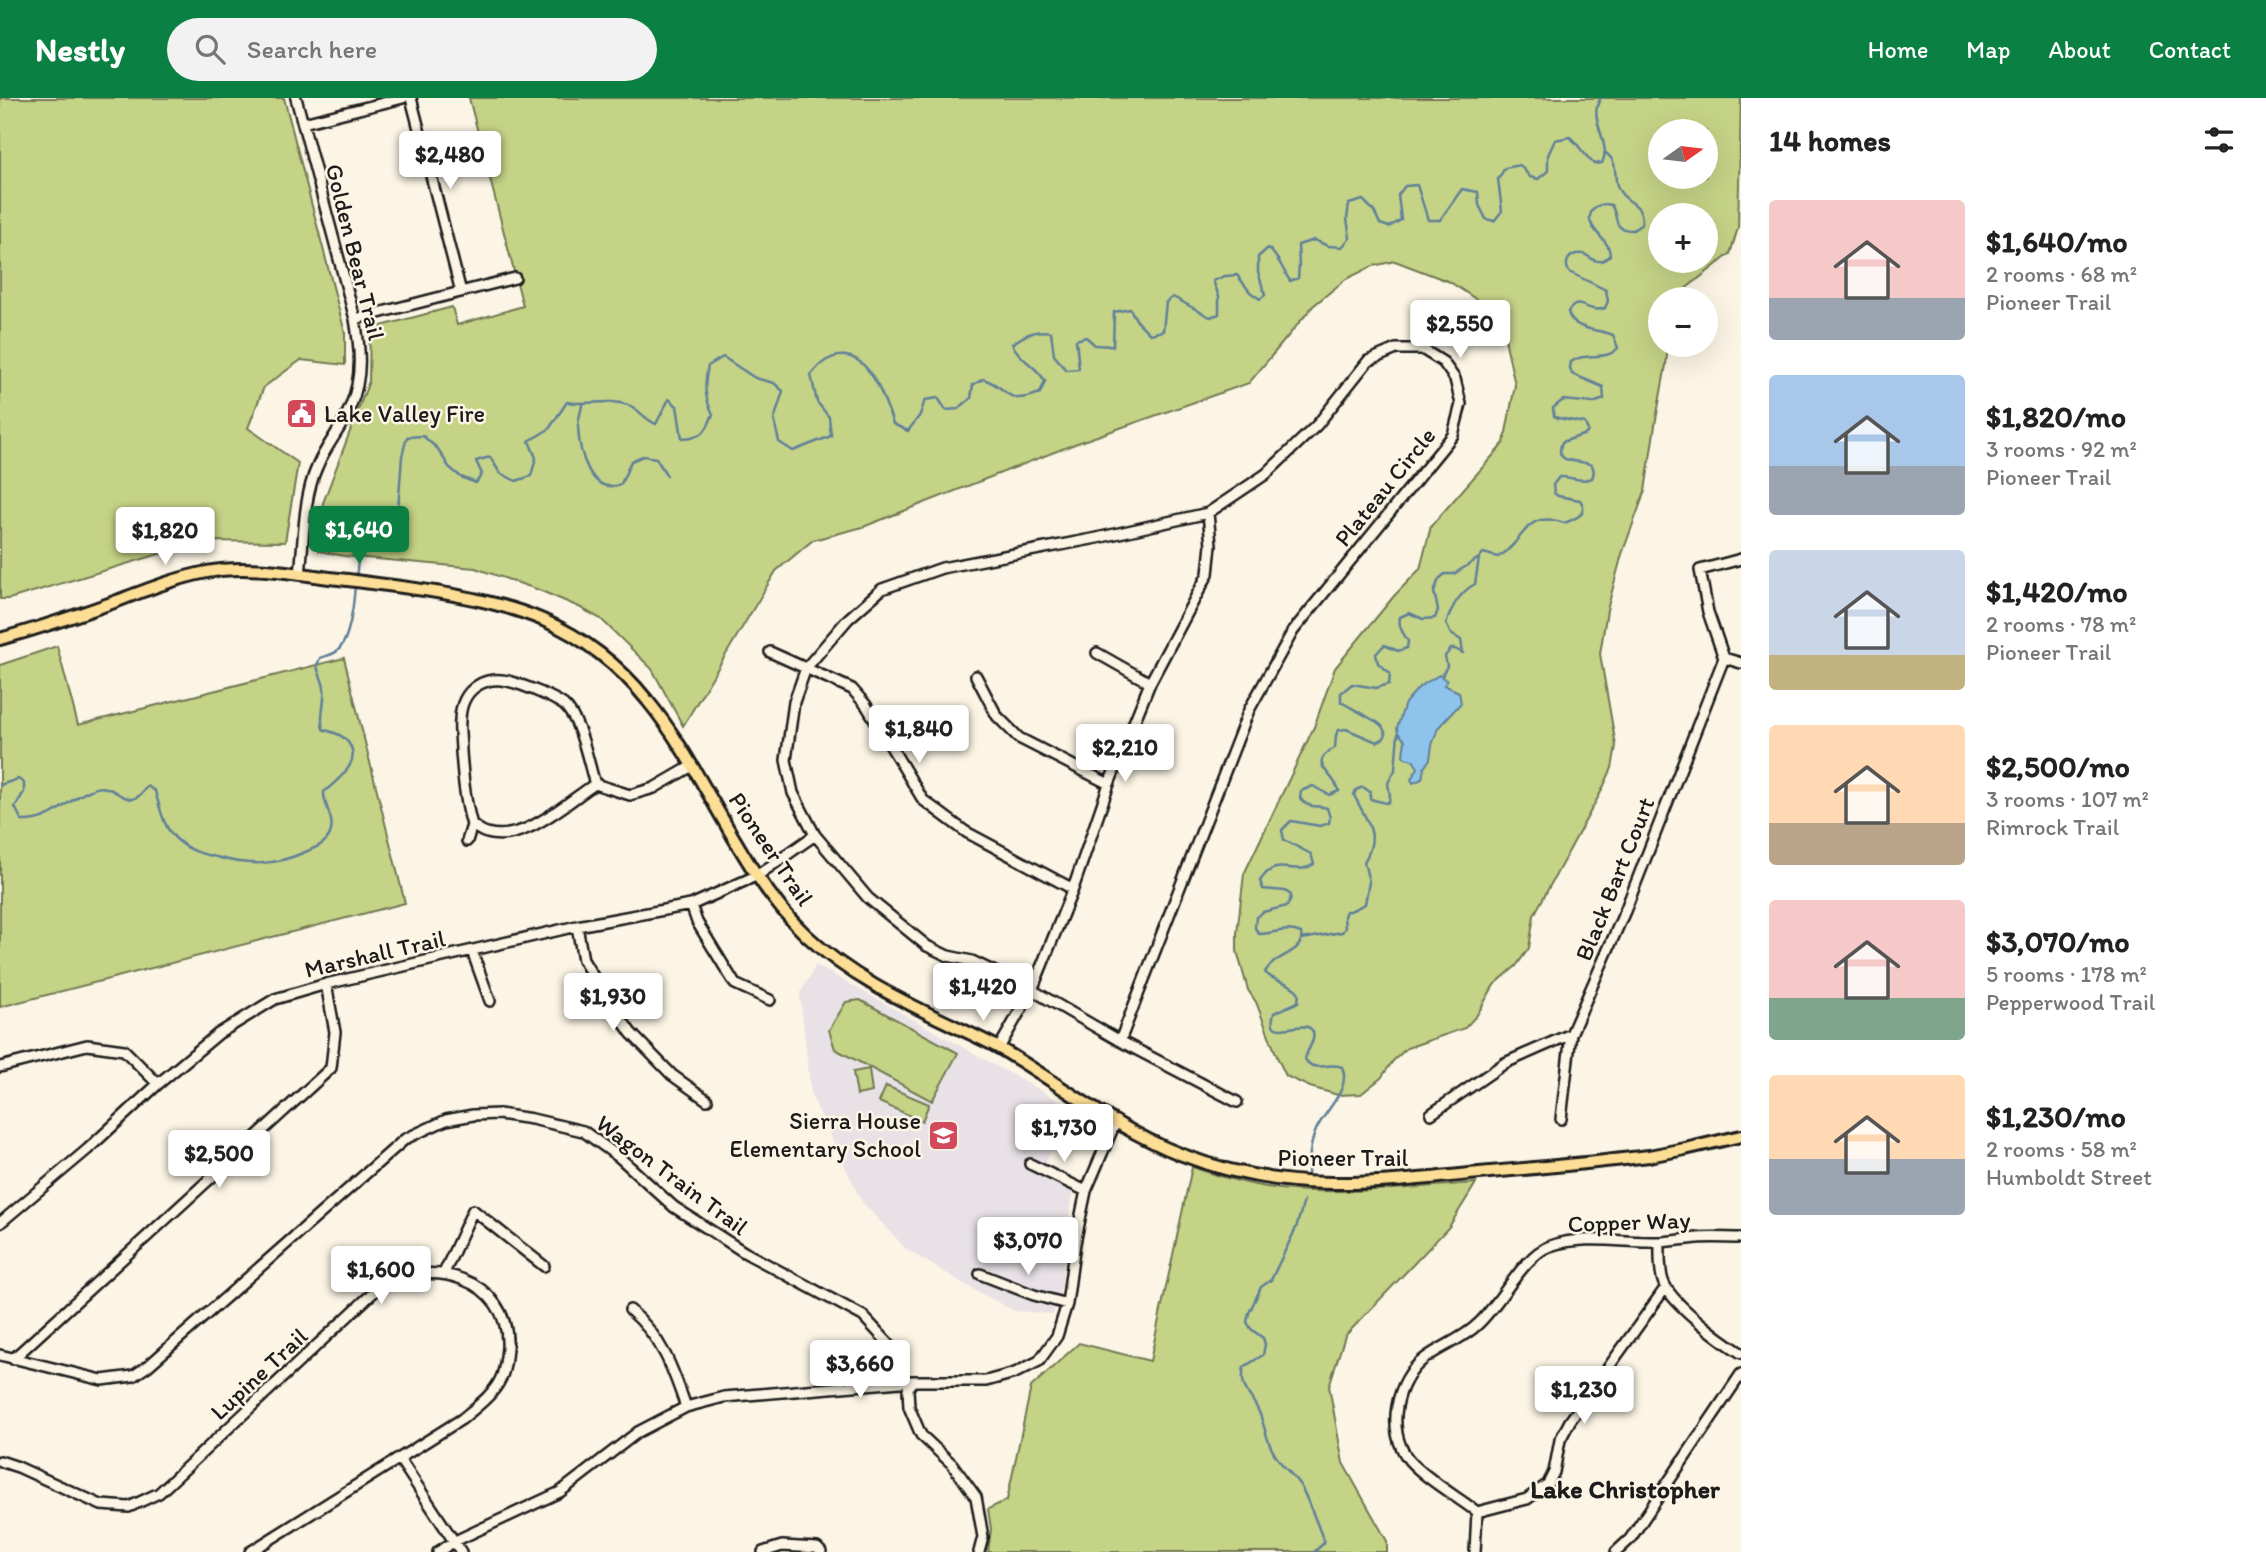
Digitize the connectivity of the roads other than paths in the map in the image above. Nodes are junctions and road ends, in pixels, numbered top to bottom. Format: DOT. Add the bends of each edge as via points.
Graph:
graph roads {
  1 [pos="296,98"];
  2 [pos="402,98"];
  3 [pos="411,98"];
  4 [pos="303,123"];
  5 [pos="515,278"];
  6 [pos="461,292"];
  7 [pos="355,319"];
  8 [pos="1208,513"];
  9 [pos="1741,559"];
  10 [pos="299,574"];
  11 [pos="0,639"];
  12 [pos="770,652"];
  13 [pos="1097,653"];
  14 [pos="1724,658"];
  15 [pos="1741,663"];
  16 [pos="806,668"];
  17 [pos="976,676"];
  18 [pos="1150,683"];
  19 [pos="692,766"];
  20 [pos="595,784"];
  21 [pos="1110,784"];
  22 [pos="472,825"];
  23 [pos="815,835"];
  24 [pos="467,841"];
  25 [pos="758,875"];
  26 [pos="1073,889"];
  27 [pos="691,905"];
  28 [pos="576,926"];
  29 [pos="472,951"];
  30 [pos="326,984"];
  31 [pos="1032,990"];
  32 [pos="769,1000"];
  33 [pos="490,1001"];
  34 [pos="1571,1034"];
  35 [pos="1120,1041"];
  36 [pos="999,1048"];
  37 [pos="0,1068"];
  38 [pos="158,1084"];
  39 [pos="707,1100"];
  40 [pos="1237,1102"];
  41 [pos="1431,1114"];
  42 [pos="1561,1119"];
  43 [pos="1116,1121"];
  44 [pos="1741,1136"];
  45 [pos="1030,1164"];
  46 [pos="1086,1191"];
  47 [pos="0,1223"];
  48 [pos="1741,1238"];
  49 [pos="1660,1242"];
  50 [pos="544,1266"];
  51 [pos="444,1273"];
  52 [pos="980,1274"];
  53 [pos="1666,1287"];
  54 [pos="1068,1304"];
  55 [pos="630,1310"];
  56 [pos="1741,1353"];
  57 [pos="0,1355"];
  58 [pos="13,1359"];
  59 [pos="1741,1374"];
  60 [pos="912,1381"];
  61 [pos="898,1382"];
  62 [pos="685,1407"];
  63 [pos="399,1458"];
  64 [pos="0,1461"];
  65 [pos="1477,1512"];
  66 [pos="455,1541"];
  67 [pos="250,1552"];
  68 [pos="438,1552"];
  69 [pos="461,1552"];
  70 [pos="763,1552"];
  71 [pos="821,1552"];
  72 [pos="979,1552"];
  73 [pos="1475,1552"];
  74 [pos="1616,1552"];
  1 -- 4 [label="street, Golden Bear Trail"];
  2 -- 4 [label="street"];
  3 -- 6 [label="street"];
  4 -- 7 [label="street, Golden Bear Trail"];
  5 -- 6 [label="street"];
  6 -- 7 [label="street"];
  7 -- 10 [label="street, Golden Bear Trail" via="361,350 358,381 351,406 316,468"];
  8 -- 16 [label="street, Plateau Circle" via="942,568 882,589"];
  8 -- 18 [label="street" via="1208,574"];
  8 -- 35 [label="street, Plateau Circle" via="1266,474 1317,425 1368,361 1396,349 1422,349 1443,362 1455,379 1461,404 1453,435 1293,631 1249,710"];
  9 -- 14 [label="street" via="1699,570"];
  10 -- 11 [label="main road, Pioneer Trail" via="211,571"];
  10 -- 19 [label="main road, Pioneer Trail" via="494,604 563,629 609,661 643,694"];
  12 -- 16 [label="street"];
  13 -- 18 [label="street"];
  14 -- 15 [label="street"];
  14 -- 34 [label="street, Black Bart Court" via="1625,911"];
  16 -- 23 [label="street" via="794,702 786,760 793,793"];
  16 -- 26 [label="street" via="852,689 923,800 966,832"];
  17 -- 21 [label="street" via="997,716 1019,738"];
  18 -- 21 [label="street"];
  19 -- 20 [label="street" via="654,788 630,795"];
  19 -- 25 [label="main road, Pioneer Trail"];
  20 -- 22 [label="street" via="527,830 506,835"];
  20 -- 22 [label="street" via="577,725 564,705 525,686 489,680 464,700 460,718 466,803"];
  21 -- 26 [label="street"];
  22 -- 24 [label="street"];
  23 -- 25 [label="street, Marshall Trail"];
  23 -- 31 [label="street" via="868,898 926,946 972,961"];
  25 -- 27 [label="street, Marshall Trail"];
  25 -- 36 [label="main road, Pioneer Trail" via="793,922 842,966"];
  26 -- 31 [label="street"];
  27 -- 28 [label="street, Marshall Trail"];
  27 -- 32 [label="street" via="735,984"];
  28 -- 29 [label="street, Marshall Trail"];
  28 -- 39 [label="street" via="583,960 631,1033 673,1075"];
  29 -- 30 [label="street, Marshall Trail"];
  29 -- 33 [label="street"];
  30 -- 38 [label="street, Marshall Trail" via="275,999 218,1034"];
  30 -- 58 [label="street" via="335,1032 331,1068"];
  31 -- 35 [label="street"];
  31 -- 36 [label="street"];
  34 -- 41 [label="street" via="1505,1063"];
  34 -- 42 [label="street, Black Bart Court"];
  35 -- 40 [label="street"];
  36 -- 43 [label="main road, Pioneer Trail"];
  37 -- 38 [label="street" via="87,1045 124,1050"];
  38 -- 47 [label="street, Marshall Trail"];
  43 -- 44 [label="main road, Pioneer Trail" via="1157,1144 1215,1167 1317,1184 1408,1181 1620,1159"];
  43 -- 46 [label="street"];
  45 -- 46 [label="street"];
  46 -- 54 [label="street"];
  48 -- 49 [label="street, Copper Way"];
  49 -- 53 [label="street"];
  49 -- 65 [label="street, Copper Way" via="1575,1240 1545,1248 1478,1325 1411,1372 1399,1399 1401,1445 1409,1459"];
  50 -- 51 [label="street" via="473,1210"];
  51 -- 63 [label="street, Lupine Trail" via="486,1293 500,1309 506,1360 500,1381 476,1408"];
  51 -- 64 [label="street, Lupine Trail" via="408,1275 376,1290 159,1493 129,1507 101,1505"];
  52 -- 54 [label="street"];
  53 -- 56 [label="street" via="1700,1322"];
  53 -- 65 [label="street" via="1559,1440 1548,1484 1527,1499"];
  54 -- 60 [label="street" via="1057,1336 1039,1361 1015,1373 986,1381"];
  55 -- 62 [label="street" via="644,1322 672,1365"];
  57 -- 58 [label="street, Wagon Train Trail"];
  58 -- 61 [label="street, Wagon Train Trail" via="102,1380 132,1376 405,1139 446,1120 499,1114 583,1131 674,1207 744,1252 863,1316 890,1345"];
  59 -- 74 [label="street" via="1630,1539"];
  60 -- 61 [label="street"];
  60 -- 72 [label="street" via="909,1407 921,1435 952,1464 976,1496 983,1537"];
  61 -- 62 [label="street" via="724,1397"];
  62 -- 66 [label="street" via="638,1432 559,1492"];
  63 -- 66 [label="street"];
  63 -- 67 [label="street, Lupine Trail"];
  65 -- 73 [label="street"];
  66 -- 68 [label="street"];
  66 -- 69 [label="street"];
  70 -- 71 [label="street" via="782,1546"];
}
